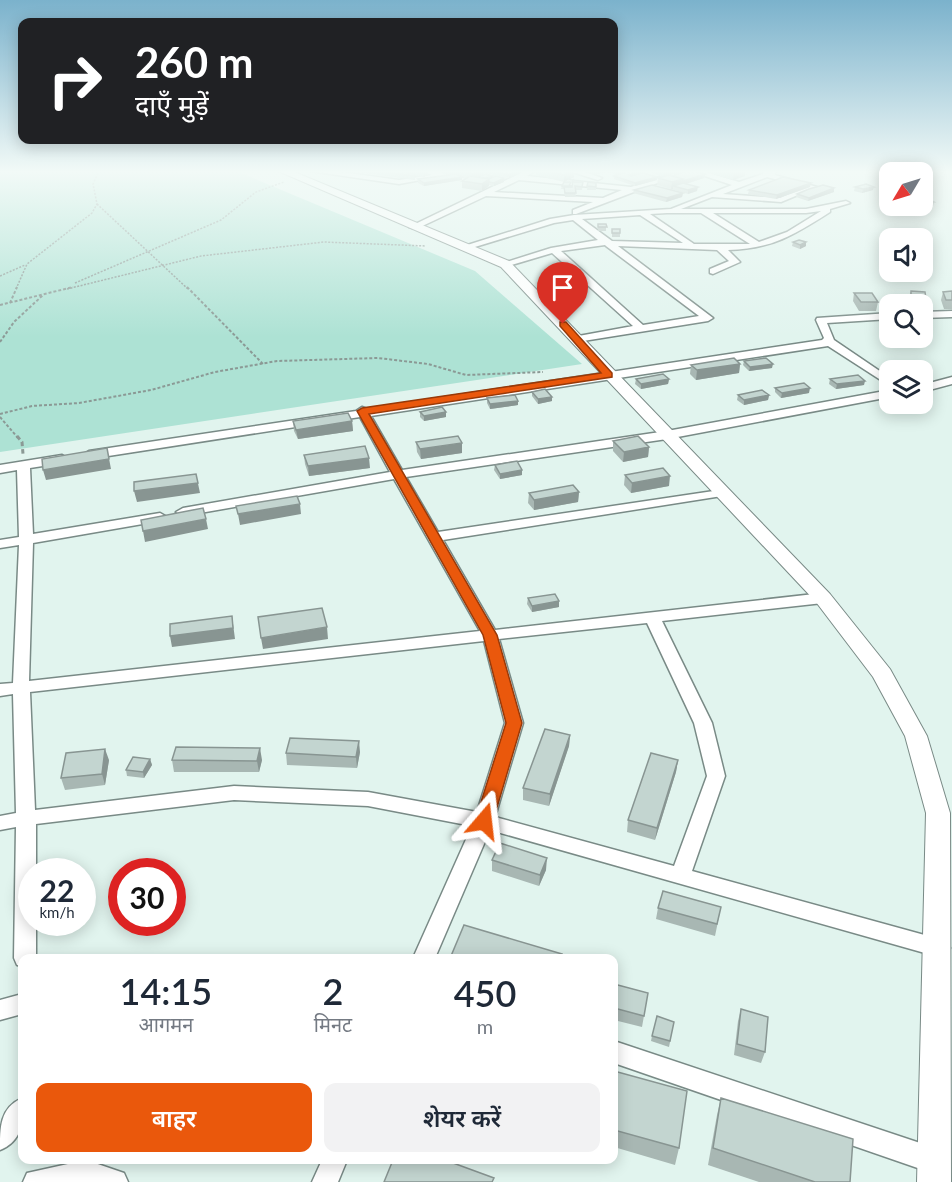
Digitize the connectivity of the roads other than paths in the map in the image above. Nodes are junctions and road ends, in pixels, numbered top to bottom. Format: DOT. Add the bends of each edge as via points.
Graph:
graph roads {
  1 [pos="536,226"];
  2 [pos="586,226"];
  3 [pos="663,226"];
  4 [pos="727,226"];
  5 [pos="802,226"];
  6 [pos="413,227"];
  7 [pos="607,242"];
  8 [pos="693,245"];
  9 [pos="758,245"];
  10 [pos="465,246"];
  11 [pos="720,248"];
  12 [pos="554,250"];
  13 [pos="505,264"];
  14 [pos="713,271"];
  15 [pos="952,314"];
  16 [pos="933,315"];
  17 [pos="879,317"];
  18 [pos="640,328"];
  19 [pos="577,339"];
  20 [pos="828,341"];
  21 [pos="609,375"];
  22 [pos="879,376"];
  23 [pos="952,380"];
  24 [pos="933,386"];
  25 [pos="879,395"];
  26 [pos="362,411"];
  27 [pos="667,435"];
  28 [pos="23,465"];
  29 [pos="0,469"];
  30 [pos="398,474"];
  31 [pos="722,492"];
  32 [pos="434,537"];
  33 [pos="26,540"];
  34 [pos="0,544"];
  35 [pos="823,598"];
  36 [pos="652,617"];
  37 [pos="490,635"];
  38 [pos="21,686"];
  39 [pos="0,690"];
  40 [pos="26,818"];
  41 [pos="484,821"];
  42 [pos="0,824"];
  43 [pos="680,877"];
  44 [pos="939,948"];
  45 [pos="25,954"];
  46 [pos="426,954"];
  47 [pos="18,1005"];
  48 [pos="0,1010"];
  49 [pos="618,1054"];
  50 [pos="18,1115"];
  51 [pos="0,1138"];
  52 [pos="333,1164"];
  53 [pos="83,1166"];
  54 [pos="934,1172"];
  55 [pos="36,1182"];
  56 [pos="115,1182"];
  57 [pos="325,1182"];
  1 -- 10 [label="street"];
  2 -- 7 [label="street"];
  3 -- 8 [label="street"];
  4 -- 9 [label="street"];
  5 -- 9 [label="street" via="783,238"];
  6 -- 10 [label="street"];
  7 -- 8 [label="street"];
  7 -- 12 [label="street"];
  7 -- 18 [label="street" via="708,318"];
  8 -- 11 [label="street"];
  9 -- 11 [label="street"];
  10 -- 13 [label="street"];
  11 -- 14 [label="street" via="735,262"];
  12 -- 13 [label="street"];
  12 -- 18 [label="street"];
  13 -- 19 [label="street"];
  15 -- 16 [label="street"];
  17 -- 20 [label="street" via="821,320"];
  18 -- 19 [label="street"];
  19 -- 21 [label="street"];
  20 -- 21 [label="street"];
  20 -- 22 [label="street"];
  21 -- 26 [label="street"];
  21 -- 27 [label="street"];
  23 -- 24 [label="street"];
  25 -- 27 [label="street"];
  26 -- 28 [label="street"];
  26 -- 30 [label="street"];
  27 -- 30 [label="street"];
  27 -- 31 [label="street"];
  28 -- 29 [label="street"];
  28 -- 33 [label="street"];
  30 -- 32 [label="street"];
  30 -- 33 [label="street"];
  31 -- 32 [label="street"];
  31 -- 35 [label="street"];
  32 -- 37 [label="street"];
  33 -- 34 [label="street"];
  33 -- 38 [label="street"];
  35 -- 36 [label="street"];
  35 -- 44 [label="street" via="882,674 916,736 938,813"];
  36 -- 37 [label="street"];
  36 -- 43 [label="street" via="703,723 716,776"];
  37 -- 38 [label="street"];
  37 -- 41 [label="street" via="514,723"];
  38 -- 39 [label="street"];
  38 -- 40 [label="street"];
  40 -- 41 [label="street" via="234,793 368,798"];
  40 -- 42 [label="street"];
  40 -- 45 [label="street"];
  41 -- 43 [label="street"];
  41 -- 46 [label="street"];
  43 -- 44 [label="street"];
  44 -- 54 [label="street"];
  47 -- 48 [label="street"];
  49 -- 54 [label="street"];
  50 -- 51 [label="street"];
  52 -- 57 [label="street"];
  53 -- 55 [label="street"];
  53 -- 56 [label="street"];
}
